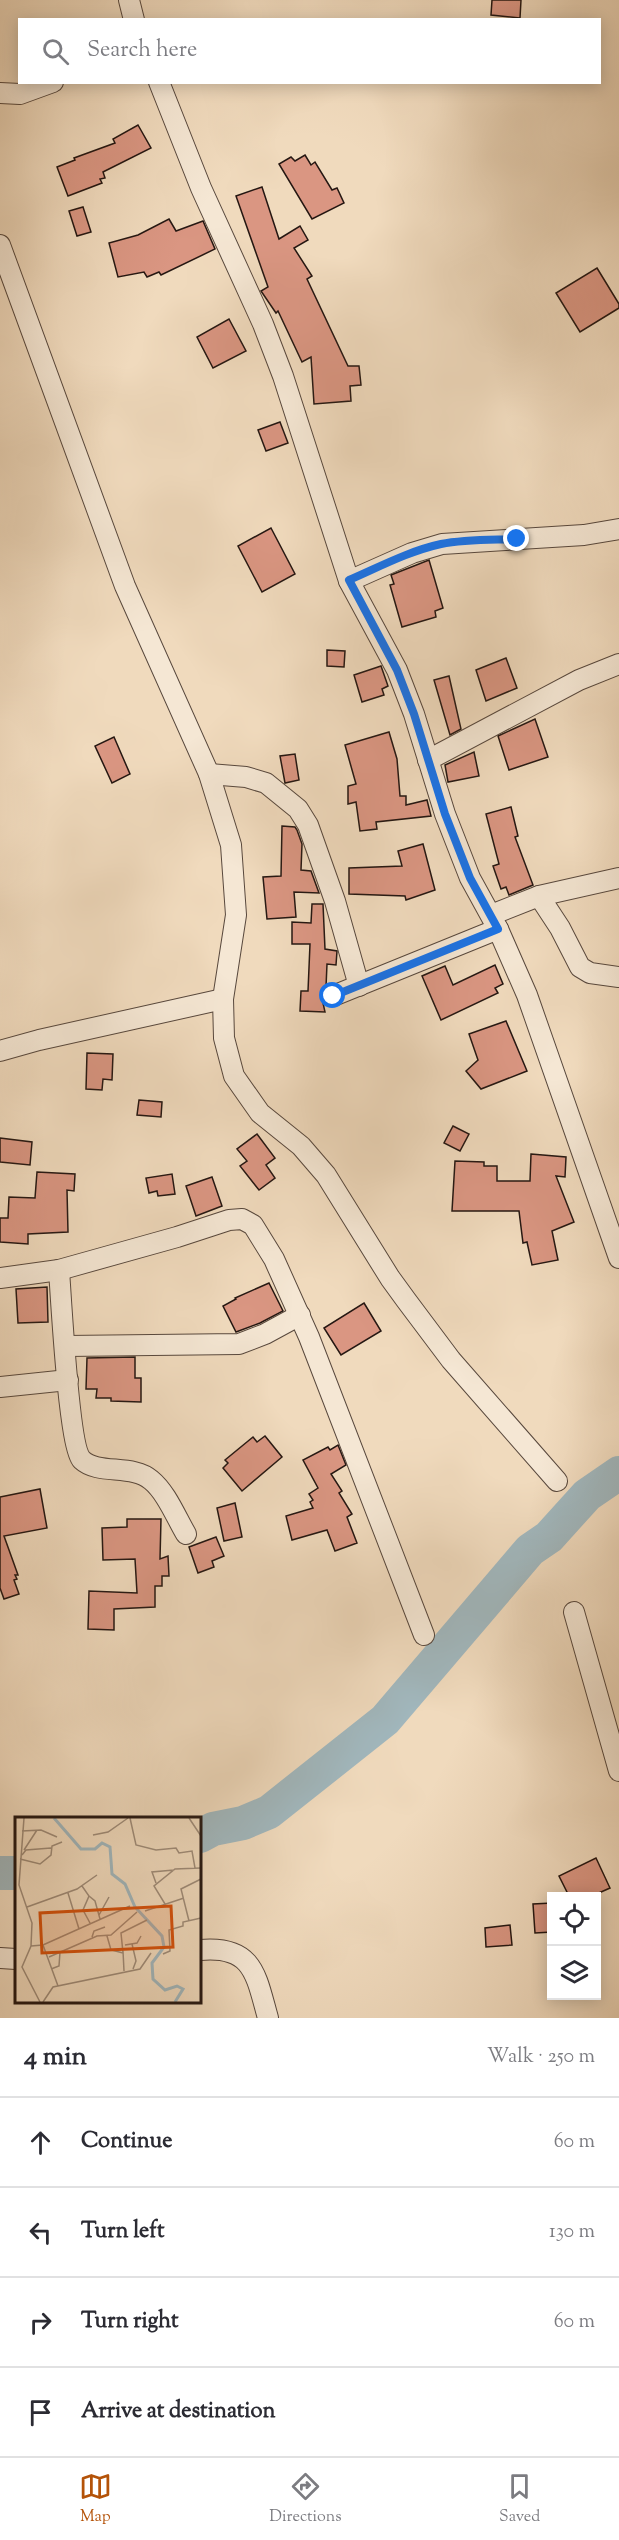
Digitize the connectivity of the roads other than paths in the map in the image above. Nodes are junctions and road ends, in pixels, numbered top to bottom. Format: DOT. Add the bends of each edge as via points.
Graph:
graph roads {
  1 [pos="48,84"];
  2 [pos="160,84"];
  3 [pos="0,93"];
  4 [pos="0,246"];
  5 [pos="4,267"];
  6 [pos="619,529"];
  7 [pos="349,580"];
  8 [pos="619,664"];
  9 [pos="428,760"];
  10 [pos="209,774"];
  11 [pos="619,878"];
  12 [pos="539,896"];
  13 [pos="494,922"];
  14 [pos="619,977"];
  15 [pos="359,986"];
  16 [pos="333,996"];
  17 [pos="223,999"];
  18 [pos="0,1051"];
  19 [pos="619,1258"];
  20 [pos="58,1270"];
  21 [pos="0,1278"];
  22 [pos="300,1315"];
  23 [pos="66,1346"];
  24 [pos="68,1380"];
  25 [pos="0,1387"];
  26 [pos="557,1481"];
  27 [pos="186,1534"];
  28 [pos="574,1612"];
  29 [pos="424,1635"];
  30 [pos="619,1772"];
  31 [pos="201,1950"];
  32 [pos="0,1958"];
  33 [pos="15,1959"];
  34 [pos="267,2018"];
  1 -- 3 [label="street" via="20,94"];
  2 -- 7 [label="street" via="283,376"];
  4 -- 5 [label="street"];
  5 -- 10 [label="street" via="125,586"];
  6 -- 7 [label="street" via="584,535 442,544"];
  7 -- 9 [label="street" via="397,670"];
  8 -- 9 [label="street" via="569,685"];
  9 -- 13 [label="street" via="466,867"];
  10 -- 15 [label="street" via="266,783 298,810 308,825 335,901"];
  10 -- 17 [label="street" via="231,845 236,915"];
  11 -- 12 [label="street"];
  12 -- 13 [label="street"];
  12 -- 14 [label="street" via="580,967 590,973"];
  13 -- 15 [label="street"];
  13 -- 19 [label="street" via="527,995"];
  15 -- 16 [label="street"];
  17 -- 18 [label="street"];
  17 -- 26 [label="street" via="228,1061 246,1097 301,1146 326,1175 413,1309"];
  20 -- 21 [label="street"];
  20 -- 22 [label="street" via="242,1219 253,1225 274,1259"];
  20 -- 23 [label="street"];
  22 -- 23 [label="street" via="239,1344"];
  22 -- 29 [label="street"];
  23 -- 24 [label="street"];
  24 -- 25 [label="street"];
  24 -- 27 [label="street" via="80,1459 90,1465 136,1472 151,1480"];
  28 -- 30 [label="street"];
  31 -- 34 [label="street" via="237,1954 254,1969"];
  32 -- 33 [label="street"];
}
